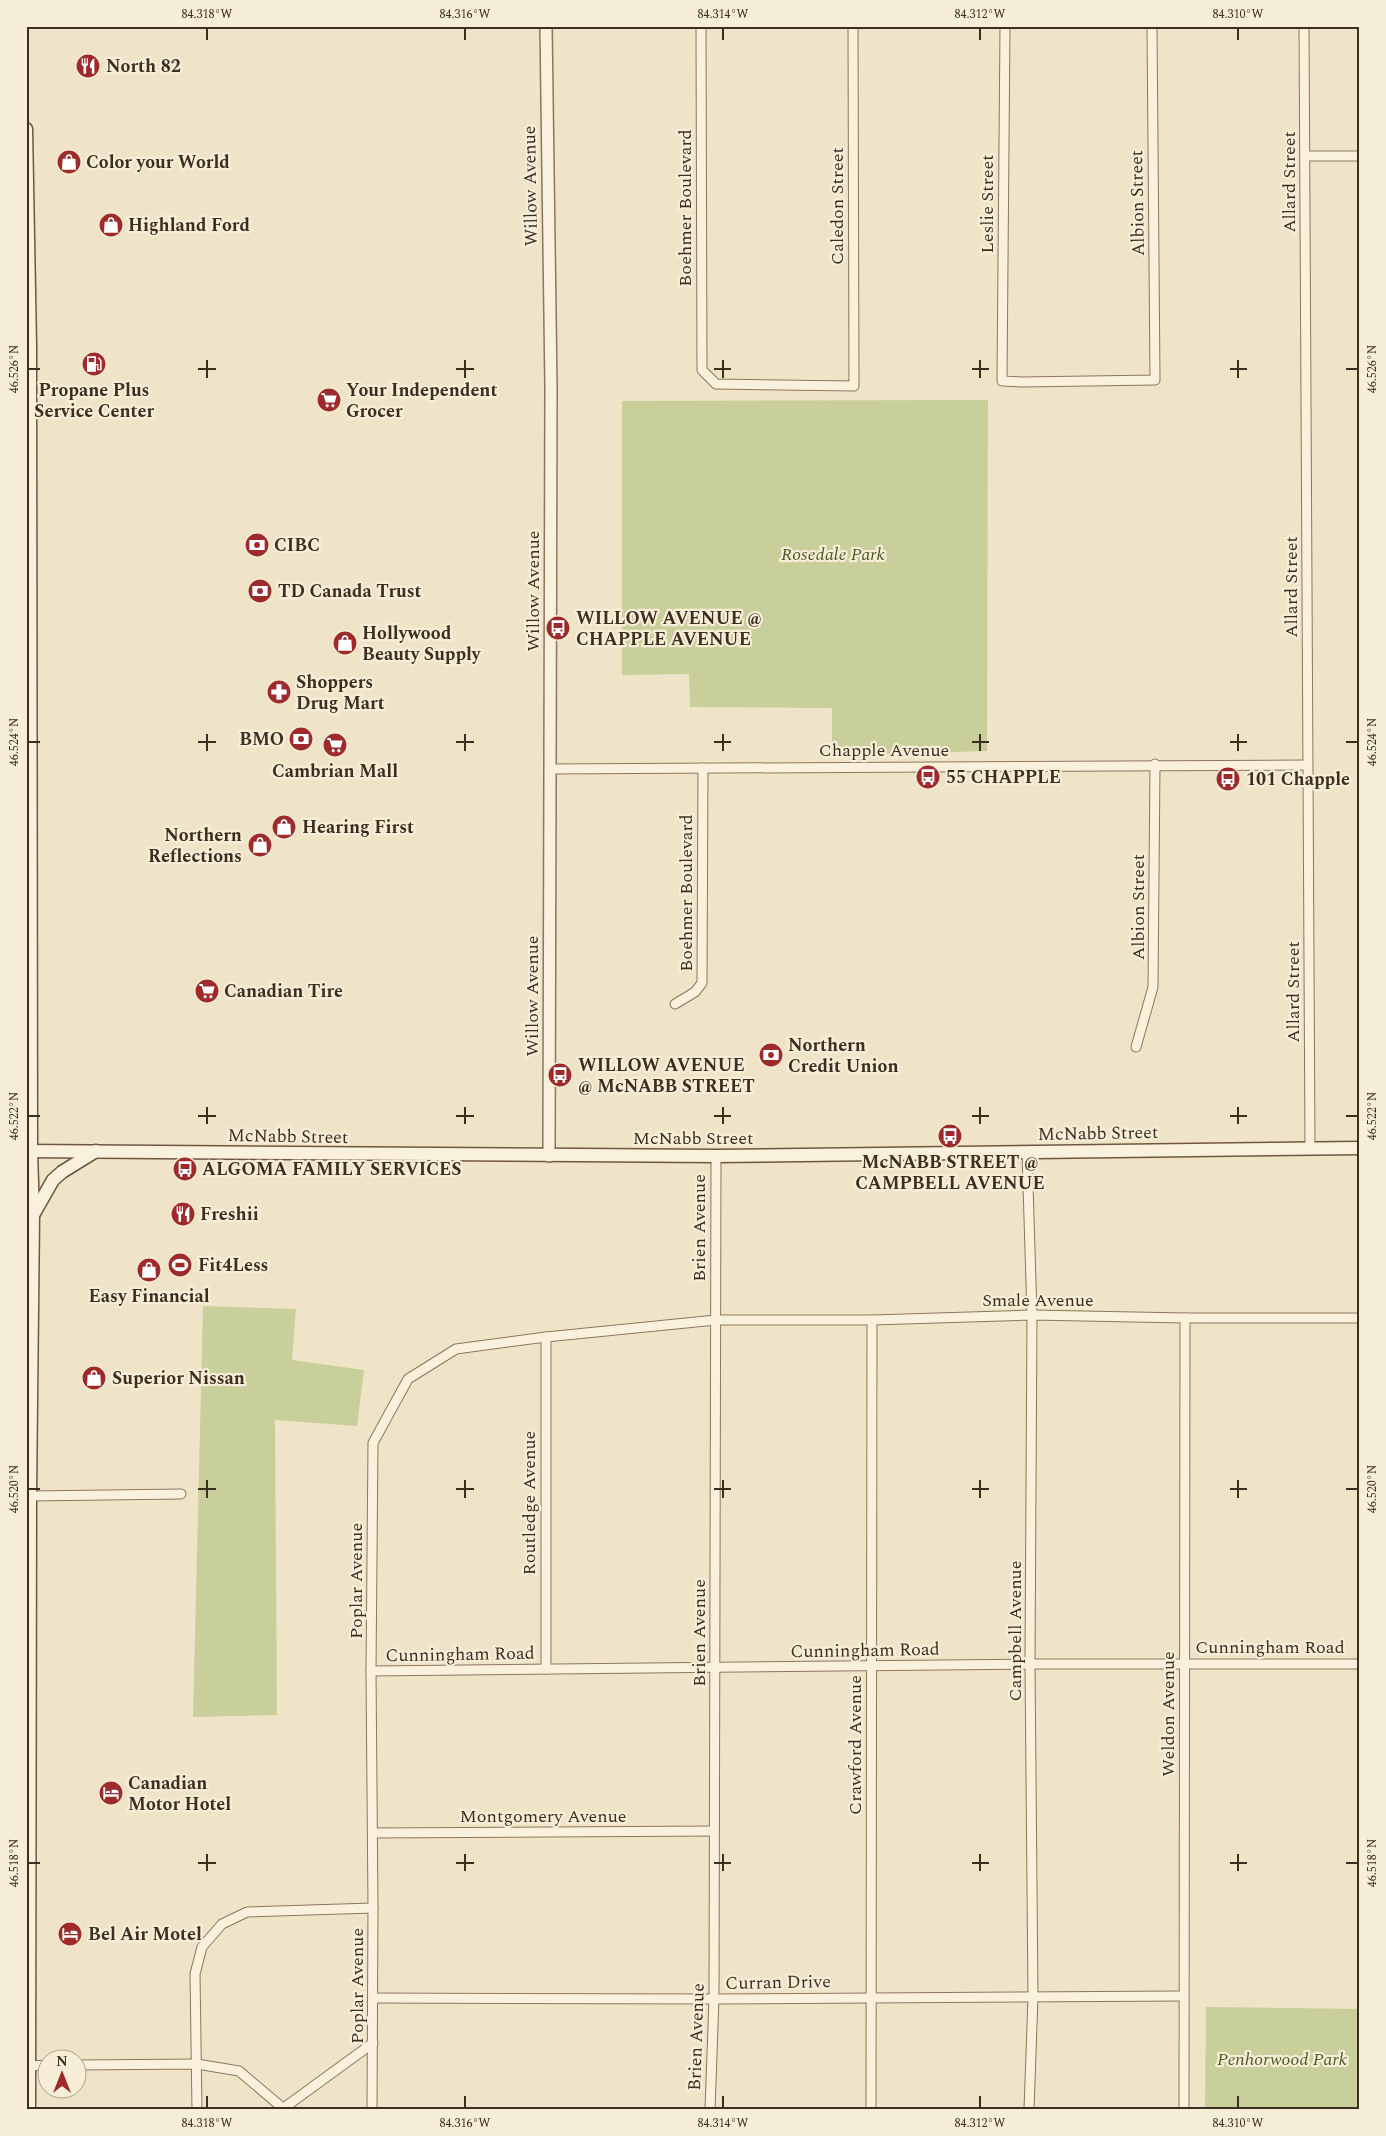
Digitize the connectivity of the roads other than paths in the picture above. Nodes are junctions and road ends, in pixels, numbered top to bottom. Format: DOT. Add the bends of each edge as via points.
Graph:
graph roads {
  1 [pos="546,26"];
  2 [pos="701,26"];
  3 [pos="853,26"];
  4 [pos="1005,26"];
  5 [pos="1152,26"];
  6 [pos="1304,26"];
  7 [pos="26,129"];
  8 [pos="1305,156"];
  9 [pos="1360,156"];
  10 [pos="28,345"];
  11 [pos="1155,380"];
  12 [pos="854,386"];
  13 [pos="29,749"];
  14 [pos="1155,764"];
  15 [pos="1307,765"];
  16 [pos="703,768"];
  17 [pos="550,769"];
  18 [pos="675,1004"];
  19 [pos="1136,1047"];
  20 [pos="1310,1148"];
  21 [pos="1360,1148"];
  22 [pos="29,1151"];
  23 [pos="96,1151"];
  24 [pos="1027,1152"];
  25 [pos="549,1156"];
  26 [pos="716,1156"];
  27 [pos="33,1215"];
  28 [pos="1032,1315"];
  29 [pos="1185,1318"];
  30 [pos="1360,1318"];
  31 [pos="716,1320"];
  32 [pos="872,1320"];
  33 [pos="546,1337"];
  34 [pos="29,1377"];
  35 [pos="181,1494"];
  36 [pos="30,1496"];
  37 [pos="1184,1663"];
  38 [pos="1030,1664"];
  39 [pos="1360,1664"];
  40 [pos="871,1666"];
  41 [pos="546,1669"];
  42 [pos="716,1669"];
  43 [pos="371,1671"];
  44 [pos="714,1831"];
  45 [pos="373,1834"];
  46 [pos="373,1908"];
  47 [pos="1183,1996"];
  48 [pos="871,1997"];
  49 [pos="1033,1997"];
  50 [pos="373,1998"];
  51 [pos="714,1999"];
  52 [pos="373,2043"];
  53 [pos="197,2064"];
  54 [pos="88,2065"];
  55 [pos="29,2066"];
  56 [pos="38,2066"];
  57 [pos="283,2109"];
  58 [pos="29,2110"];
  59 [pos="197,2110"];
  60 [pos="372,2110"];
  61 [pos="710,2110"];
  62 [pos="870,2110"];
  63 [pos="1029,2110"];
  64 [pos="1184,2110"];
  1 -- 17 [label="street, Willow Avenue" via="551,387"];
  2 -- 12 [label="street, Boehmer Boulevard" via="702,370 716,384"];
  3 -- 12 [label="street, Caledon Street"];
  4 -- 11 [label="street, Leslie Street" via="1002,381"];
  5 -- 11 [label="street, Albion Street"];
  6 -- 8 [label="street, Allard Street"];
  7 -- 10 [label="main road"];
  8 -- 9 [label="street"];
  8 -- 15 [label="street, Allard Street"];
  10 -- 13 [label="main road"];
  13 -- 22 [label="main road"];
  14 -- 15 [label="street, Chapple Avenue"];
  14 -- 16 [label="street, Chapple Avenue"];
  14 -- 19 [label="street, Albion Street" via="1153,987"];
  15 -- 20 [label="street, Allard Street"];
  16 -- 17 [label="street, Chapple Avenue"];
  16 -- 18 [label="street, Boehmer Boulevard" via="702,983 695,992"];
  17 -- 25 [label="street, Willow Avenue"];
  20 -- 21 [label="main road, McNabb Street"];
  20 -- 24 [label="main road, McNabb Street"];
  22 -- 23 [label="main road, McNabb Street"];
  22 -- 27 [label="main road"];
  23 -- 25 [label="main road, McNabb Street"];
  23 -- 27 [label="main road" via="53,1180"];
  24 -- 26 [label="main road, McNabb Street"];
  24 -- 28 [label="street, Campbell Avenue"];
  25 -- 26 [label="main road, McNabb Street"];
  26 -- 31 [label="street, Brien Avenue"];
  27 -- 34 [label="main road"];
  28 -- 29 [label="street, Smale Avenue"];
  28 -- 32 [label="street, Smale Avenue"];
  28 -- 38 [label="street, Campbell Avenue"];
  29 -- 30 [label="street, Smale Avenue"];
  29 -- 37 [label="street, Weldon Avenue"];
  31 -- 32 [label="street, Smale Avenue"];
  31 -- 33 [label="street, Poplar Avenue"];
  31 -- 42 [label="street, Brien Avenue"];
  32 -- 40 [label="street, Crawford Avenue"];
  33 -- 41 [label="street, Routledge Avenue"];
  33 -- 43 [label="street, Poplar Avenue" via="456,1349 408,1379 373,1443"];
  34 -- 36 [label="main road"];
  35 -- 36 [label="street"];
  36 -- 55 [label="main road"];
  37 -- 38 [label="street, Cunningham Road"];
  37 -- 39 [label="street, Cunningham Road"];
  37 -- 47 [label="street, Weldon Avenue"];
  38 -- 40 [label="street, Cunningham Road"];
  38 -- 49 [label="street, Campbell Avenue"];
  40 -- 42 [label="street, Cunningham Road"];
  40 -- 48 [label="street, Crawford Avenue"];
  41 -- 42 [label="street, Cunningham Road"];
  41 -- 43 [label="street, Cunningham Road"];
  42 -- 44 [label="street, Brien Avenue"];
  43 -- 45 [label="street, Poplar Avenue"];
  44 -- 45 [label="street, Montgomery Avenue"];
  44 -- 51 [label="street, Brien Avenue"];
  45 -- 46 [label="street, Poplar Avenue"];
  46 -- 50 [label="street, Poplar Avenue"];
  46 -- 53 [label="street" via="247,1912 222,1924 202,1947 195,1974"];
  47 -- 49 [label="street, Curran Drive"];
  47 -- 64 [label="street, Weldon Avenue"];
  48 -- 49 [label="street, Curran Drive"];
  48 -- 51 [label="street, Curran Drive"];
  48 -- 62 [label="street, Crawford Avenue"];
  49 -- 63 [label="street, Campbell Avenue"];
  50 -- 51 [label="street, Curran Drive"];
  50 -- 52 [label="street, Poplar Avenue"];
  51 -- 61 [label="street, Brien Avenue"];
  52 -- 57 [label="street"];
  52 -- 60 [label="street, Poplar Avenue"];
  53 -- 54 [label="street"];
  53 -- 57 [label="street" via="239,2071"];
  53 -- 59 [label="street"];
  55 -- 56 [label="street"];
  55 -- 58 [label="main road"];
}
